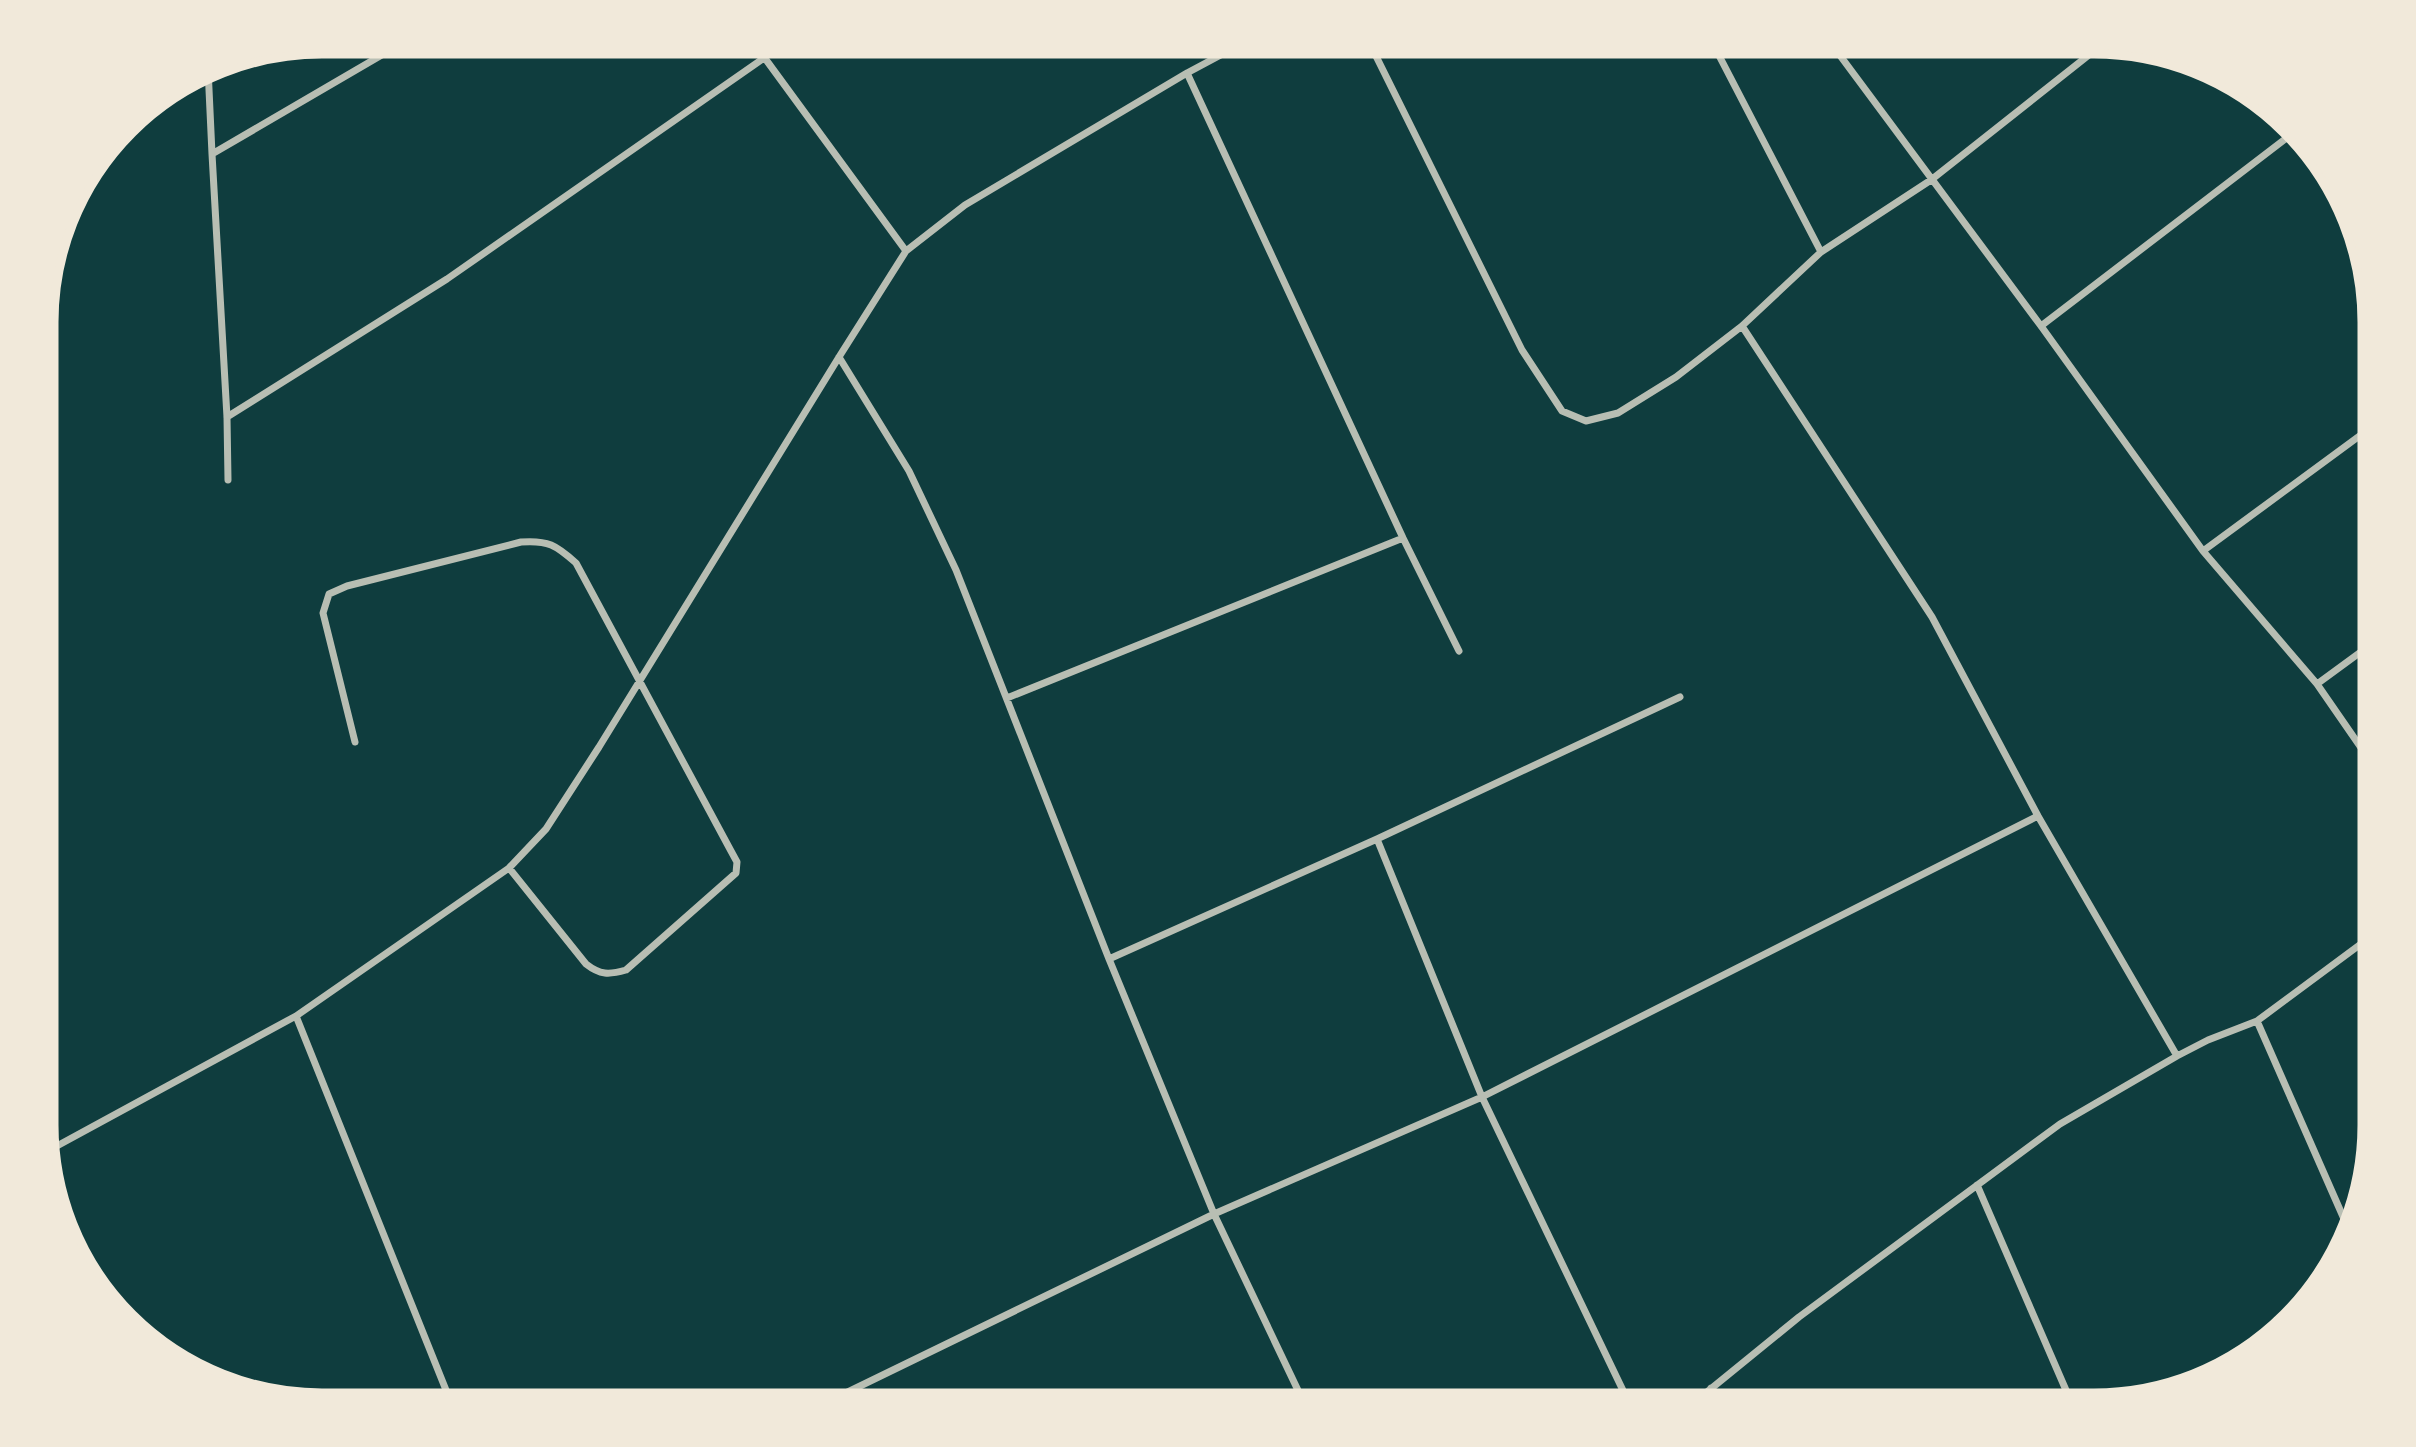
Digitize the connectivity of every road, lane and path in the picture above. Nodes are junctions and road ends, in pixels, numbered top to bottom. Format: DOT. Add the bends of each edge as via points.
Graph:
graph roads {
  1 [pos="384,54"];
  2 [pos="761,54"];
  3 [pos="770,54"];
  4 [pos="1223,54"];
  5 [pos="1375,54"];
  6 [pos="1718,54"];
  7 [pos="1839,54"];
  8 [pos="2090,54"];
  9 [pos="764,58"];
  10 [pos="1187,73"];
  11 [pos="209,80"];
  12 [pos="2287,137"];
  13 [pos="212,155"];
  14 [pos="1931,180"];
  15 [pos="906,251"];
  16 [pos="1821,252"];
  17 [pos="1742,326"];
  18 [pos="2041,326"];
  19 [pos="839,357"];
  20 [pos="227,416"];
  21 [pos="2362,434"];
  22 [pos="228,480"];
  23 [pos="1403,538"];
  24 [pos="2203,551"];
  25 [pos="1459,651"];
  26 [pos="2362,651"];
  27 [pos="641,681"];
  28 [pos="2317,684"];
  29 [pos="1680,696"];
  30 [pos="1007,698"];
  31 [pos="355,742"];
  32 [pos="2362,749"];
  33 [pos="2038,816"];
  34 [pos="1377,839"];
  35 [pos="509,867"];
  36 [pos="2362,943"];
  37 [pos="1109,959"];
  38 [pos="296,1016"];
  39 [pos="2257,1021"];
  40 [pos="2177,1056"];
  41 [pos="1482,1097"];
  42 [pos="55,1140"];
  43 [pos="56,1146"];
  44 [pos="1977,1185"];
  45 [pos="1214,1214"];
  46 [pos="2344,1220"];
  47 [pos="1711,1388"];
  48 [pos="447,1393"];
  49 [pos="846,1393"];
  50 [pos="1298,1393"];
  51 [pos="1624,1393"];
  52 [pos="1705,1393"];
  53 [pos="1713,1393"];
  54 [pos="2067,1393"];
  1 -- 13 [label="street"];
  2 -- 9 [label="street"];
  3 -- 9 [label="street"];
  4 -- 10 [label="street"];
  5 -- 17 [label="street" via="1522,350 1562,411 1586,421 1618,413 1676,377"];
  6 -- 16 [label="street"];
  7 -- 14 [label="street"];
  8 -- 14 [label="street"];
  9 -- 15 [label="street"];
  9 -- 20 [label="street" via="447,279"];
  10 -- 15 [label="street" via="965,205"];
  10 -- 23 [label="street"];
  11 -- 13 [label="street"];
  12 -- 18 [label="street"];
  13 -- 20 [label="street"];
  14 -- 16 [label="street"];
  14 -- 18 [label="street"];
  15 -- 19 [label="street"];
  16 -- 17 [label="street"];
  17 -- 33 [label="street" via="1932,617"];
  18 -- 24 [label="street"];
  19 -- 27 [label="street"];
  19 -- 30 [label="street" via="909,471 956,570"];
  20 -- 22 [label="street"];
  21 -- 24 [label="street"];
  23 -- 25 [label="street"];
  23 -- 30 [label="street"];
  24 -- 28 [label="street"];
  26 -- 28 [label="street"];
  27 -- 31 [label="street" via="576,563 540,541 521,542 329,594 323,612"];
  27 -- 35 [label="street" via="546,829"];
  27 -- 35 [label="street" via="732,850 736,873 626,970 610,974 586,964"];
  28 -- 32 [label="street"];
  29 -- 34 [label="street"];
  30 -- 37 [label="street"];
  33 -- 40 [label="street"];
  33 -- 41 [label="street"];
  34 -- 37 [label="street"];
  34 -- 41 [label="street"];
  35 -- 38 [label="street"];
  36 -- 39 [label="street"];
  37 -- 45 [label="street"];
  38 -- 43 [label="street"];
  38 -- 48 [label="street"];
  39 -- 40 [label="street"];
  39 -- 46 [label="street"];
  40 -- 44 [label="street" via="2060,1124"];
  41 -- 45 [label="street"];
  41 -- 51 [label="street"];
  42 -- 43 [label="street"];
  44 -- 47 [label="street"];
  44 -- 54 [label="street"];
  45 -- 49 [label="street"];
  45 -- 50 [label="street"];
  47 -- 52 [label="street"];
  47 -- 53 [label="street"];
}
